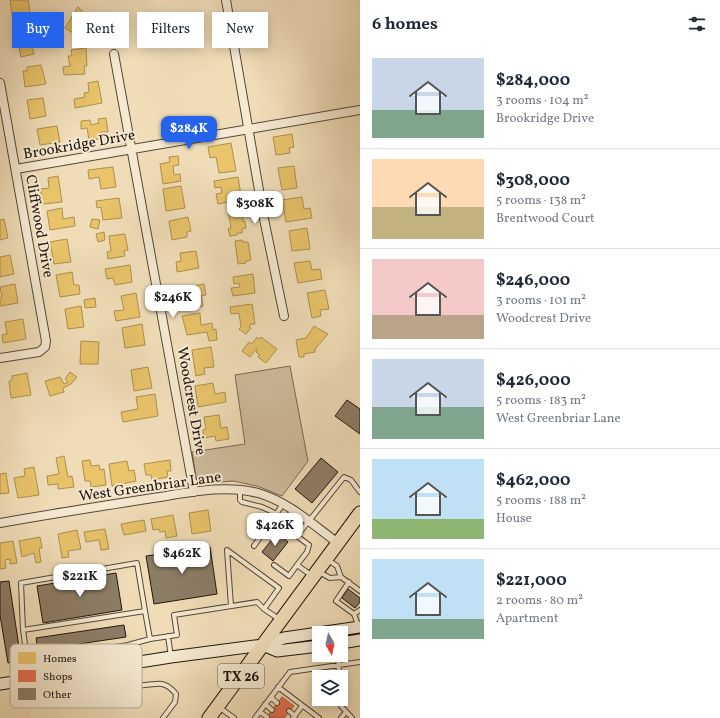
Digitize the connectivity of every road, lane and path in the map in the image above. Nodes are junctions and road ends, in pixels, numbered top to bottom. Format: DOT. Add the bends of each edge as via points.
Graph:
graph roads {
  1 [pos="226,0"];
  2 [pos="114,54"];
  3 [pos="0,83"];
  4 [pos="360,110"];
  5 [pos="248,129"];
  6 [pos="131,150"];
  7 [pos="16,169"];
  8 [pos="284,316"];
  9 [pos="0,358"];
  10 [pos="240,490"];
  11 [pos="194,492"];
  12 [pos="360,492"];
  13 [pos="283,504"];
  14 [pos="293,510"];
  15 [pos="360,513"];
  16 [pos="277,514"];
  17 [pos="309,522"];
  18 [pos="0,523"];
  19 [pos="297,536"];
  20 [pos="338,543"];
  21 [pos="254,546"];
  22 [pos="326,559"];
  23 [pos="274,565"];
  24 [pos="297,565"];
  25 [pos="315,573"];
  26 [pos="341,577"];
  27 [pos="349,582"];
  28 [pos="360,591"];
  29 [pos="231,606"];
  30 [pos="264,609"];
  31 [pos="360,610"];
  32 [pos="145,611"];
  33 [pos="354,614"];
  34 [pos="280,620"];
  35 [pos="360,627"];
  36 [pos="348,629"];
  37 [pos="24,630"];
  38 [pos="312,635"];
  39 [pos="168,636"];
  40 [pos="150,639"];
  41 [pos="360,640"];
  42 [pos="348,642"];
  43 [pos="26,644"];
  44 [pos="132,644"];
  45 [pos="263,645"];
  46 [pos="312,647"];
  47 [pos="171,657"];
  48 [pos="142,662"];
  49 [pos="338,662"];
  50 [pos="360,662"];
  51 [pos="339,666"];
  52 [pos="339,670"];
  53 [pos="10,683"];
  54 [pos="0,684"];
  55 [pos="142,687"];
  56 [pos="278,687"];
  57 [pos="271,697"];
  58 [pos="277,703"];
  59 [pos="265,704"];
  60 [pos="218,706"];
  61 [pos="302,706"];
  62 [pos="342,706"];
  63 [pos="272,710"];
  64 [pos="289,711"];
  65 [pos="260,712"];
  66 [pos="346,712"];
  67 [pos="267,717"];
  68 [pos="294,717"];
  69 [pos="163,718"];
  70 [pos="209,718"];
  71 [pos="234,718"];
  72 [pos="255,718"];
  73 [pos="319,718"];
  74 [pos="341,718"];
  75 [pos="352,718"];
  1 -- 5 [label="street"];
  2 -- 6 [label="street, Woodcrest Drive"];
  3 -- 7 [label="street, Cliffwood Drive"];
  4 -- 5 [label="street, Brookridge Drive"];
  5 -- 6 [label="street, Brookridge Drive"];
  5 -- 8 [label="street"];
  6 -- 7 [label="street, Brookridge Drive"];
  6 -- 11 [label="street, Woodcrest Drive"];
  7 -- 9 [label="street, Cliffwood Drive" via="46,341 43,350"];
  10 -- 11 [label="street, West Greenbriar Lane"];
  10 -- 13 [label="street, West Greenbriar Lane" via="259,494"];
  10 -- 16 [label="lane" via="242,502"];
  11 -- 18 [label="street, West Greenbriar Lane"];
  12 -- 17 [label="lane" via="351,480 344,477"];
  13 -- 14 [label="street, West Greenbriar Lane"];
  13 -- 16 [label="lane"];
  14 -- 17 [label="street, West Greenbriar Lane"];
  14 -- 19 [label="lane" via="282,525"];
  15 -- 20 [label="main road, TX 26"];
  16 -- 21 [label="lane"];
  17 -- 19 [label="lane"];
  17 -- 20 [label="street, West Greenbriar Lane"];
  19 -- 24 [label="lane" via="309,545"];
  20 -- 22 [label="main road, TX 26"];
  22 -- 25 [label="main road, TX 26"];
  22 -- 26 [label="lane" via="337,566"];
  23 -- 24 [label="lane" via="289,576"];
  24 -- 25 [label="lane"];
  25 -- 26 [label="lane" via="330,578"];
  25 -- 34 [label="main road, TX 26"];
  26 -- 27 [label="lane"];
  27 -- 28 [label="lane"];
  27 -- 33 [label="lane" via="336,601"];
  29 -- 30 [label="lane" via="257,602"];
  29 -- 30 [label="lane" via="227,550 279,588"];
  29 -- 39 [label="lane" via="174,615 177,635"];
  30 -- 34 [label="lane"];
  31 -- 33 [label="lane"];
  32 -- 37 [label="lane"];
  32 -- 37 [label="lane" via="137,563 21,583"];
  32 -- 40 [label="lane"];
  33 -- 35 [label="lane"];
  34 -- 45 [label="main road, TX 26"];
  35 -- 36 [label="main road"];
  37 -- 43 [label="lane"];
  38 -- 45 [label="main road" via="284,638"];
  39 -- 40 [label="lane"];
  39 -- 47 [label="lane"];
  40 -- 44 [label="lane"];
  41 -- 42 [label="main road"];
  45 -- 46 [label="main road" via="277,651"];
  45 -- 47 [label="main road"];
  45 -- 60 [label="main road, TX 26"];
  47 -- 48 [label="main road"];
  49 -- 51 [label="lane"];
  50 -- 51 [label="lane"];
  51 -- 52 [label="lane"];
  51 -- 56 [label="lane" via="290,672"];
  53 -- 54 [label="main road"];
  55 -- 69 [label="lane" via="161,684 170,687 176,694 175,702"];
  56 -- 57 [label="lane"];
  56 -- 61 [label="lane"];
  57 -- 58 [label="lane"];
  57 -- 59 [label="lane"];
  59 -- 63 [label="lane"];
  59 -- 65 [label="lane"];
  60 -- 70 [label="main road, TX 26"];
  60 -- 71 [label="lane"];
  61 -- 68 [label="lane"];
  61 -- 73 [label="lane"];
  62 -- 66 [label="lane"];
  64 -- 68 [label="lane"];
  65 -- 67 [label="lane"];
  65 -- 72 [label="lane"];
  66 -- 74 [label="lane"];
  66 -- 75 [label="lane"];
}
